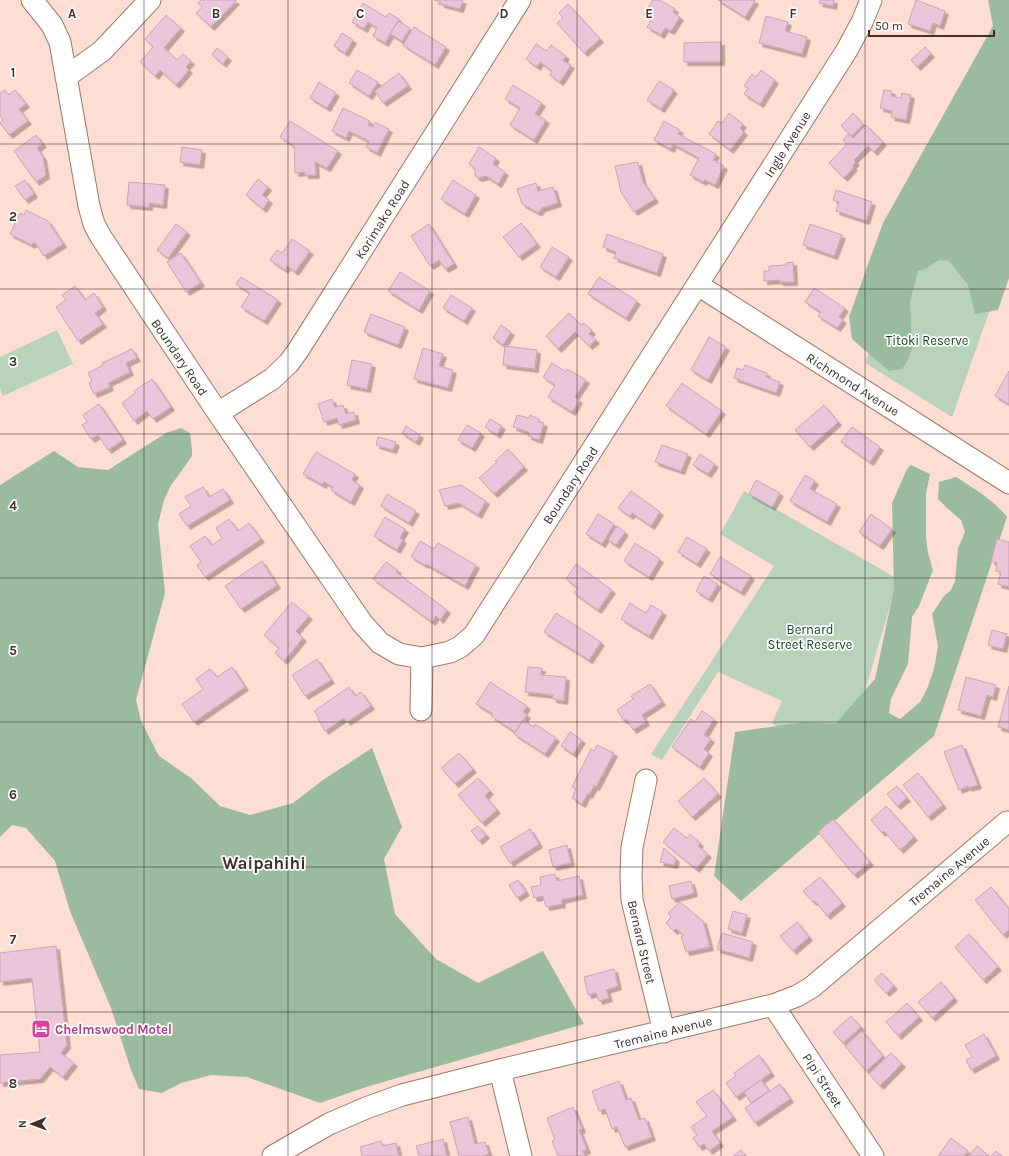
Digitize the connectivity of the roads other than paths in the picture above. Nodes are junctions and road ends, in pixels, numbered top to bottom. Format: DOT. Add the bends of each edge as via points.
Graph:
graph roads {
  1 [pos="32,0"];
  2 [pos="150,0"];
  3 [pos="520,0"];
  4 [pos="871,0"];
  5 [pos="66,77"];
  6 [pos="698,285"];
  7 [pos="218,413"];
  8 [pos="1009,483"];
  9 [pos="422,658"];
  10 [pos="421,710"];
  11 [pos="646,780"];
  12 [pos="1007,822"];
  13 [pos="773,1005"];
  14 [pos="664,1032"];
  15 [pos="500,1070"];
  16 [pos="273,1156"];
  17 [pos="521,1156"];
  18 [pos="873,1156"];
  1 -- 5 [label="street, Boundary Road" via="52,25 60,42"];
  2 -- 5 [label="street" via="102,51"];
  3 -- 7 [label="street, Korimako Road" via="289,363 272,379"];
  4 -- 6 [label="street, Ingle Avenue" via="847,50"];
  5 -- 7 [label="street, Boundary Road" via="94,224"];
  6 -- 8 [label="street, Richmond Avenue"];
  6 -- 9 [label="street, Boundary Road" via="474,635 450,652"];
  7 -- 9 [label="street, Boundary Road" via="362,622 386,647 399,654"];
  9 -- 10 [label="street"];
  11 -- 14 [label="street, Bernard Street" via="632,847 632,900"];
  12 -- 13 [label="street, Tremaine Avenue" via="812,987"];
  13 -- 14 [label="street, Tremaine Avenue"];
  13 -- 18 [label="street, Pipi Street"];
  14 -- 15 [label="street, Tremaine Avenue"];
  15 -- 16 [label="street, Tremaine Avenue" via="402,1095 366,1108 329,1124"];
  15 -- 17 [label="street"];
}
